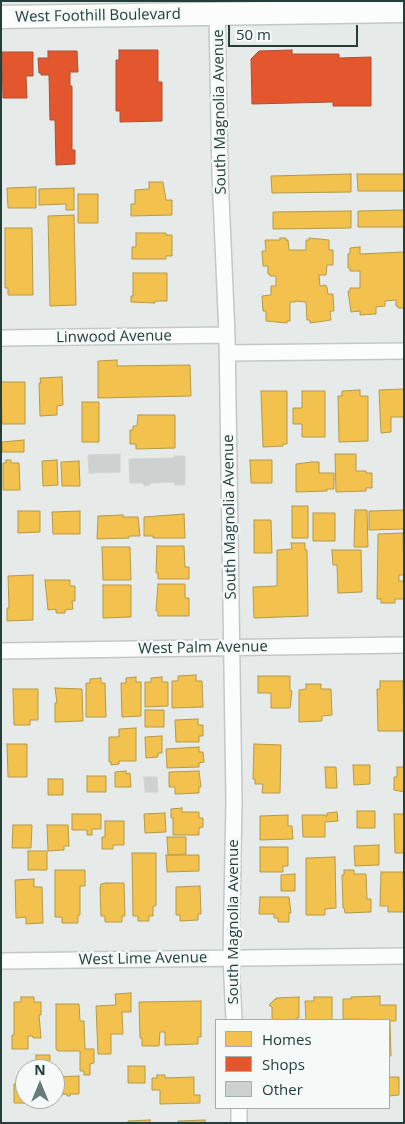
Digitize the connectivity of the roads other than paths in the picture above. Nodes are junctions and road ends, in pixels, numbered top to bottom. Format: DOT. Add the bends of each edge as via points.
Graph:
graph roads {
  1 [pos="404,11"];
  2 [pos="217,14"];
  3 [pos="1,17"];
  4 [pos="227,335"];
  5 [pos="1,338"];
  6 [pos="404,351"];
  7 [pos="227,353"];
  8 [pos="404,645"];
  9 [pos="232,648"];
  10 [pos="1,651"];
  11 [pos="404,956"];
  12 [pos="231,958"];
  13 [pos="1,961"];
  14 [pos="234,1019"];
  15 [pos="239,1109"];
  16 [pos="239,1123"];
  1 -- 2 [label="main road, West Foothill Boulevard"];
  2 -- 3 [label="main road, West Foothill Boulevard"];
  2 -- 4 [label="street, South Magnolia Avenue"];
  4 -- 5 [label="street, Linwood Avenue"];
  4 -- 7 [label="street, South Magnolia Avenue"];
  6 -- 7 [label="street"];
  7 -- 9 [label="street, South Magnolia Avenue"];
  8 -- 9 [label="street, West Palm Avenue"];
  9 -- 10 [label="street, West Palm Avenue"];
  9 -- 12 [label="street, South Magnolia Avenue"];
  11 -- 12 [label="street, West Lime Avenue"];
  12 -- 13 [label="street, West Lime Avenue"];
  12 -- 14 [label="street, South Magnolia Avenue"];
  15 -- 16 [label="street"];
}
